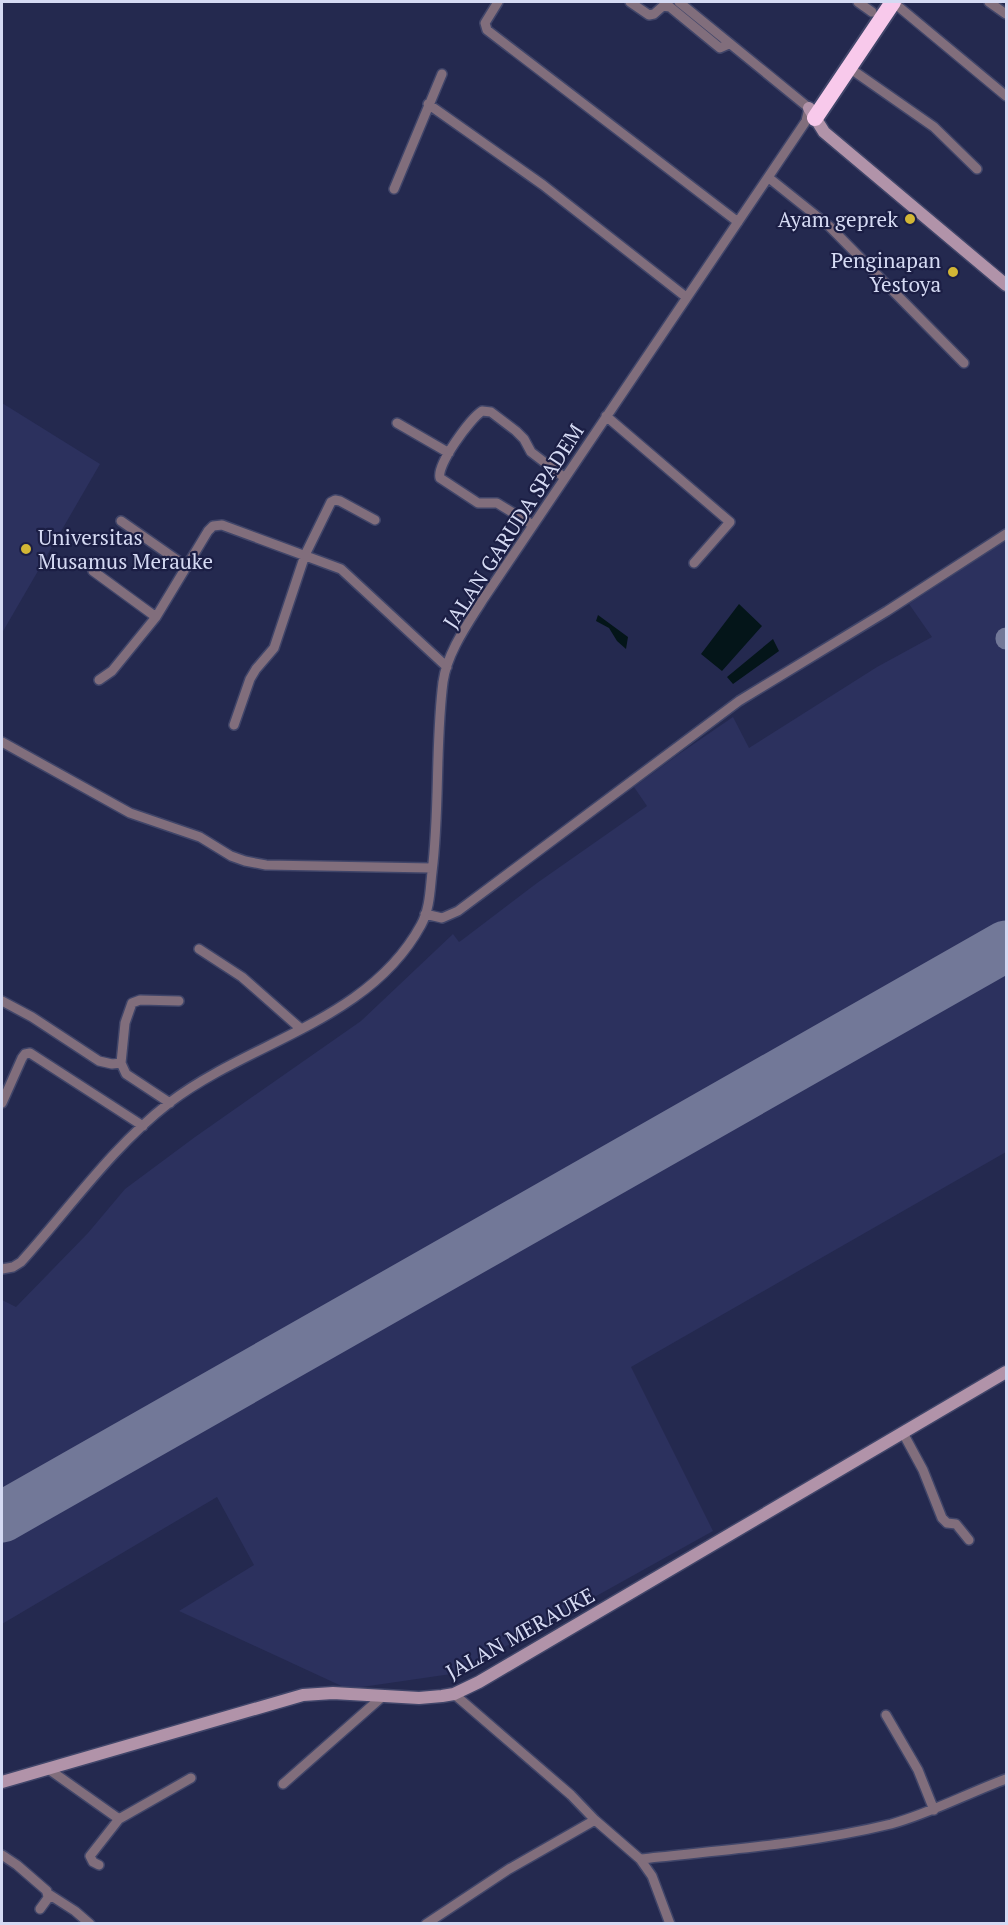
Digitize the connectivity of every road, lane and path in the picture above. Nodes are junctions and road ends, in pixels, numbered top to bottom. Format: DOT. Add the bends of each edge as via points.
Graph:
graph roads {
  1 [pos="498,2"];
  2 [pos="630,2"];
  3 [pos="679,2"];
  4 [pos="858,2"];
  5 [pos="893,2"];
  6 [pos="989,2"];
  7 [pos="876,7"];
  8 [pos="1006,14"];
  9 [pos="729,44"];
  10 [pos="848,67"];
  11 [pos="442,74"];
  12 [pos="1006,96"];
  13 [pos="428,104"];
  14 [pos="810,115"];
  15 [pos="977,169"];
  16 [pos="769,178"];
  17 [pos="394,189"];
  18 [pos="738,222"];
  19 [pos="1006,285"];
  20 [pos="686,297"];
  21 [pos="964,363"];
  22 [pos="606,416"];
  23 [pos="397,423"];
  24 [pos="449,453"];
  25 [pos="565,478"];
  26 [pos="375,520"];
  27 [pos="121,521"];
  28 [pos="533,525"];
  29 [pos="1006,534"];
  30 [pos="305,555"];
  31 [pos="694,563"];
  32 [pos="187,567"];
  33 [pos="93,570"];
  34 [pos="156,617"];
  35 [pos="447,667"];
  36 [pos="99,680"];
  37 [pos="234,725"];
  38 [pos="2,742"];
  39 [pos="432,868"];
  40 [pos="425,914"];
  41 [pos="200,949"];
  42 [pos="2,1001"];
  43 [pos="179,1002"];
  44 [pos="302,1029"];
  45 [pos="121,1063"];
  46 [pos="2,1103"];
  47 [pos="170,1103"];
  48 [pos="144,1126"];
  49 [pos="2,1269"];
  50 [pos="1006,1372"];
  51 [pos="903,1433"];
  52 [pos="969,1540"];
  53 [pos="454,1694"];
  54 [pos="383,1696"];
  55 [pos="886,1714"];
  56 [pos="46,1768"];
  57 [pos="191,1778"];
  58 [pos="1006,1779"];
  59 [pos="2,1782"];
  60 [pos="283,1784"];
  61 [pos="934,1810"];
  62 [pos="119,1819"];
  63 [pos="595,1820"];
  64 [pos="2,1856"];
  65 [pos="640,1859"];
  66 [pos="99,1865"];
  67 [pos="47,1893"];
  68 [pos="40,1909"];
  69 [pos="90,1923"];
  70 [pos="426,1923"];
  71 [pos="670,1923"];
  1 -- 18 [label="street" via="485,23 487,30"];
  2 -- 9 [label="street" via="649,15 663,6 670,7 720,48"];
  3 -- 9 [label="street"];
  4 -- 7 [label="street"];
  5 -- 10 [label="highway"];
  5 -- 12 [label="street"];
  6 -- 8 [label="street"];
  7 -- 14 [label="highway"];
  9 -- 14 [label="street"];
  10 -- 14 [label="highway"];
  10 -- 15 [label="street" via="934,127"];
  11 -- 13 [label="street"];
  13 -- 17 [label="street"];
  13 -- 20 [label="street" via="543,185"];
  14 -- 16 [label="street, JALAN GARUDA SPADEM"];
  14 -- 19 [label="street" via="824,132"];
  16 -- 18 [label="street, JALAN GARUDA SPADEM"];
  16 -- 21 [label="street" via="829,226"];
  18 -- 20 [label="street, JALAN GARUDA SPADEM"];
  20 -- 22 [label="street, JALAN GARUDA SPADEM"];
  22 -- 25 [label="street, JALAN GARUDA SPADEM"];
  22 -- 31 [label="street" via="730,522"];
  23 -- 24 [label="street"];
  24 -- 25 [label="street" via="472,420 482,411 491,412 522,436 531,452"];
  24 -- 28 [label="street" via="440,478 478,502 497,503"];
  25 -- 28 [label="street, JALAN GARUDA SPADEM"];
  26 -- 30 [label="street" via="333,501"];
  27 -- 32 [label="street"];
  28 -- 35 [label="street, JALAN GARUDA SPADEM" via="482,601"];
  29 -- 40 [label="street" via="739,701 458,911 442,918"];
  30 -- 32 [label="street" via="227,525 217,525 208,531"];
  30 -- 35 [label="street" via="350,576"];
  30 -- 37 [label="street" via="274,648 250,680"];
  32 -- 34 [label="street"];
  33 -- 34 [label="street"];
  34 -- 36 [label="street" via="112,671"];
  35 -- 39 [label="street, JALAN GARUDA SPADEM"];
  38 -- 39 [label="street" via="130,813 200,837 245,861 266,865"];
  39 -- 40 [label="street, JALAN GARUDA SPADEM"];
  40 -- 44 [label="street, JALAN GARUDA SPADEM" via="410,942 374,982 352,1000"];
  41 -- 44 [label="street" via="243,977"];
  42 -- 45 [label="street" via="99,1061"];
  43 -- 45 [label="street" via="132,1003 125,1023"];
  44 -- 47 [label="street, JALAN GARUDA SPADEM" via="216,1073"];
  45 -- 47 [label="street" via="126,1074"];
  46 -- 48 [label="street" via="22,1058 30,1053"];
  47 -- 48 [label="street, JALAN GARUDA SPADEM"];
  48 -- 49 [label="street, JALAN GARUDA SPADEM" via="21,1262"];
  50 -- 51 [label="street, JALAN MERAUKE"];
  51 -- 52 [label="street" via="942,1518 956,1524"];
  51 -- 53 [label="street, JALAN MERAUKE"];
  53 -- 54 [label="street, JALAN MERAUKE" via="419,1698"];
  53 -- 63 [label="street"];
  54 -- 56 [label="street, JALAN MERAUKE" via="303,1695"];
  54 -- 60 [label="street"];
  55 -- 61 [label="street" via="918,1770"];
  56 -- 59 [label="street, JALAN MERAUKE"];
  56 -- 62 [label="street"];
  57 -- 62 [label="street"];
  58 -- 61 [label="street"];
  61 -- 65 [label="street" via="836,1835"];
  62 -- 66 [label="street" via="90,1856"];
  63 -- 65 [label="street"];
  63 -- 70 [label="street"];
  64 -- 67 [label="street"];
  65 -- 71 [label="street" via="652,1876"];
  67 -- 68 [label="street"];
  67 -- 69 [label="street"];
}
